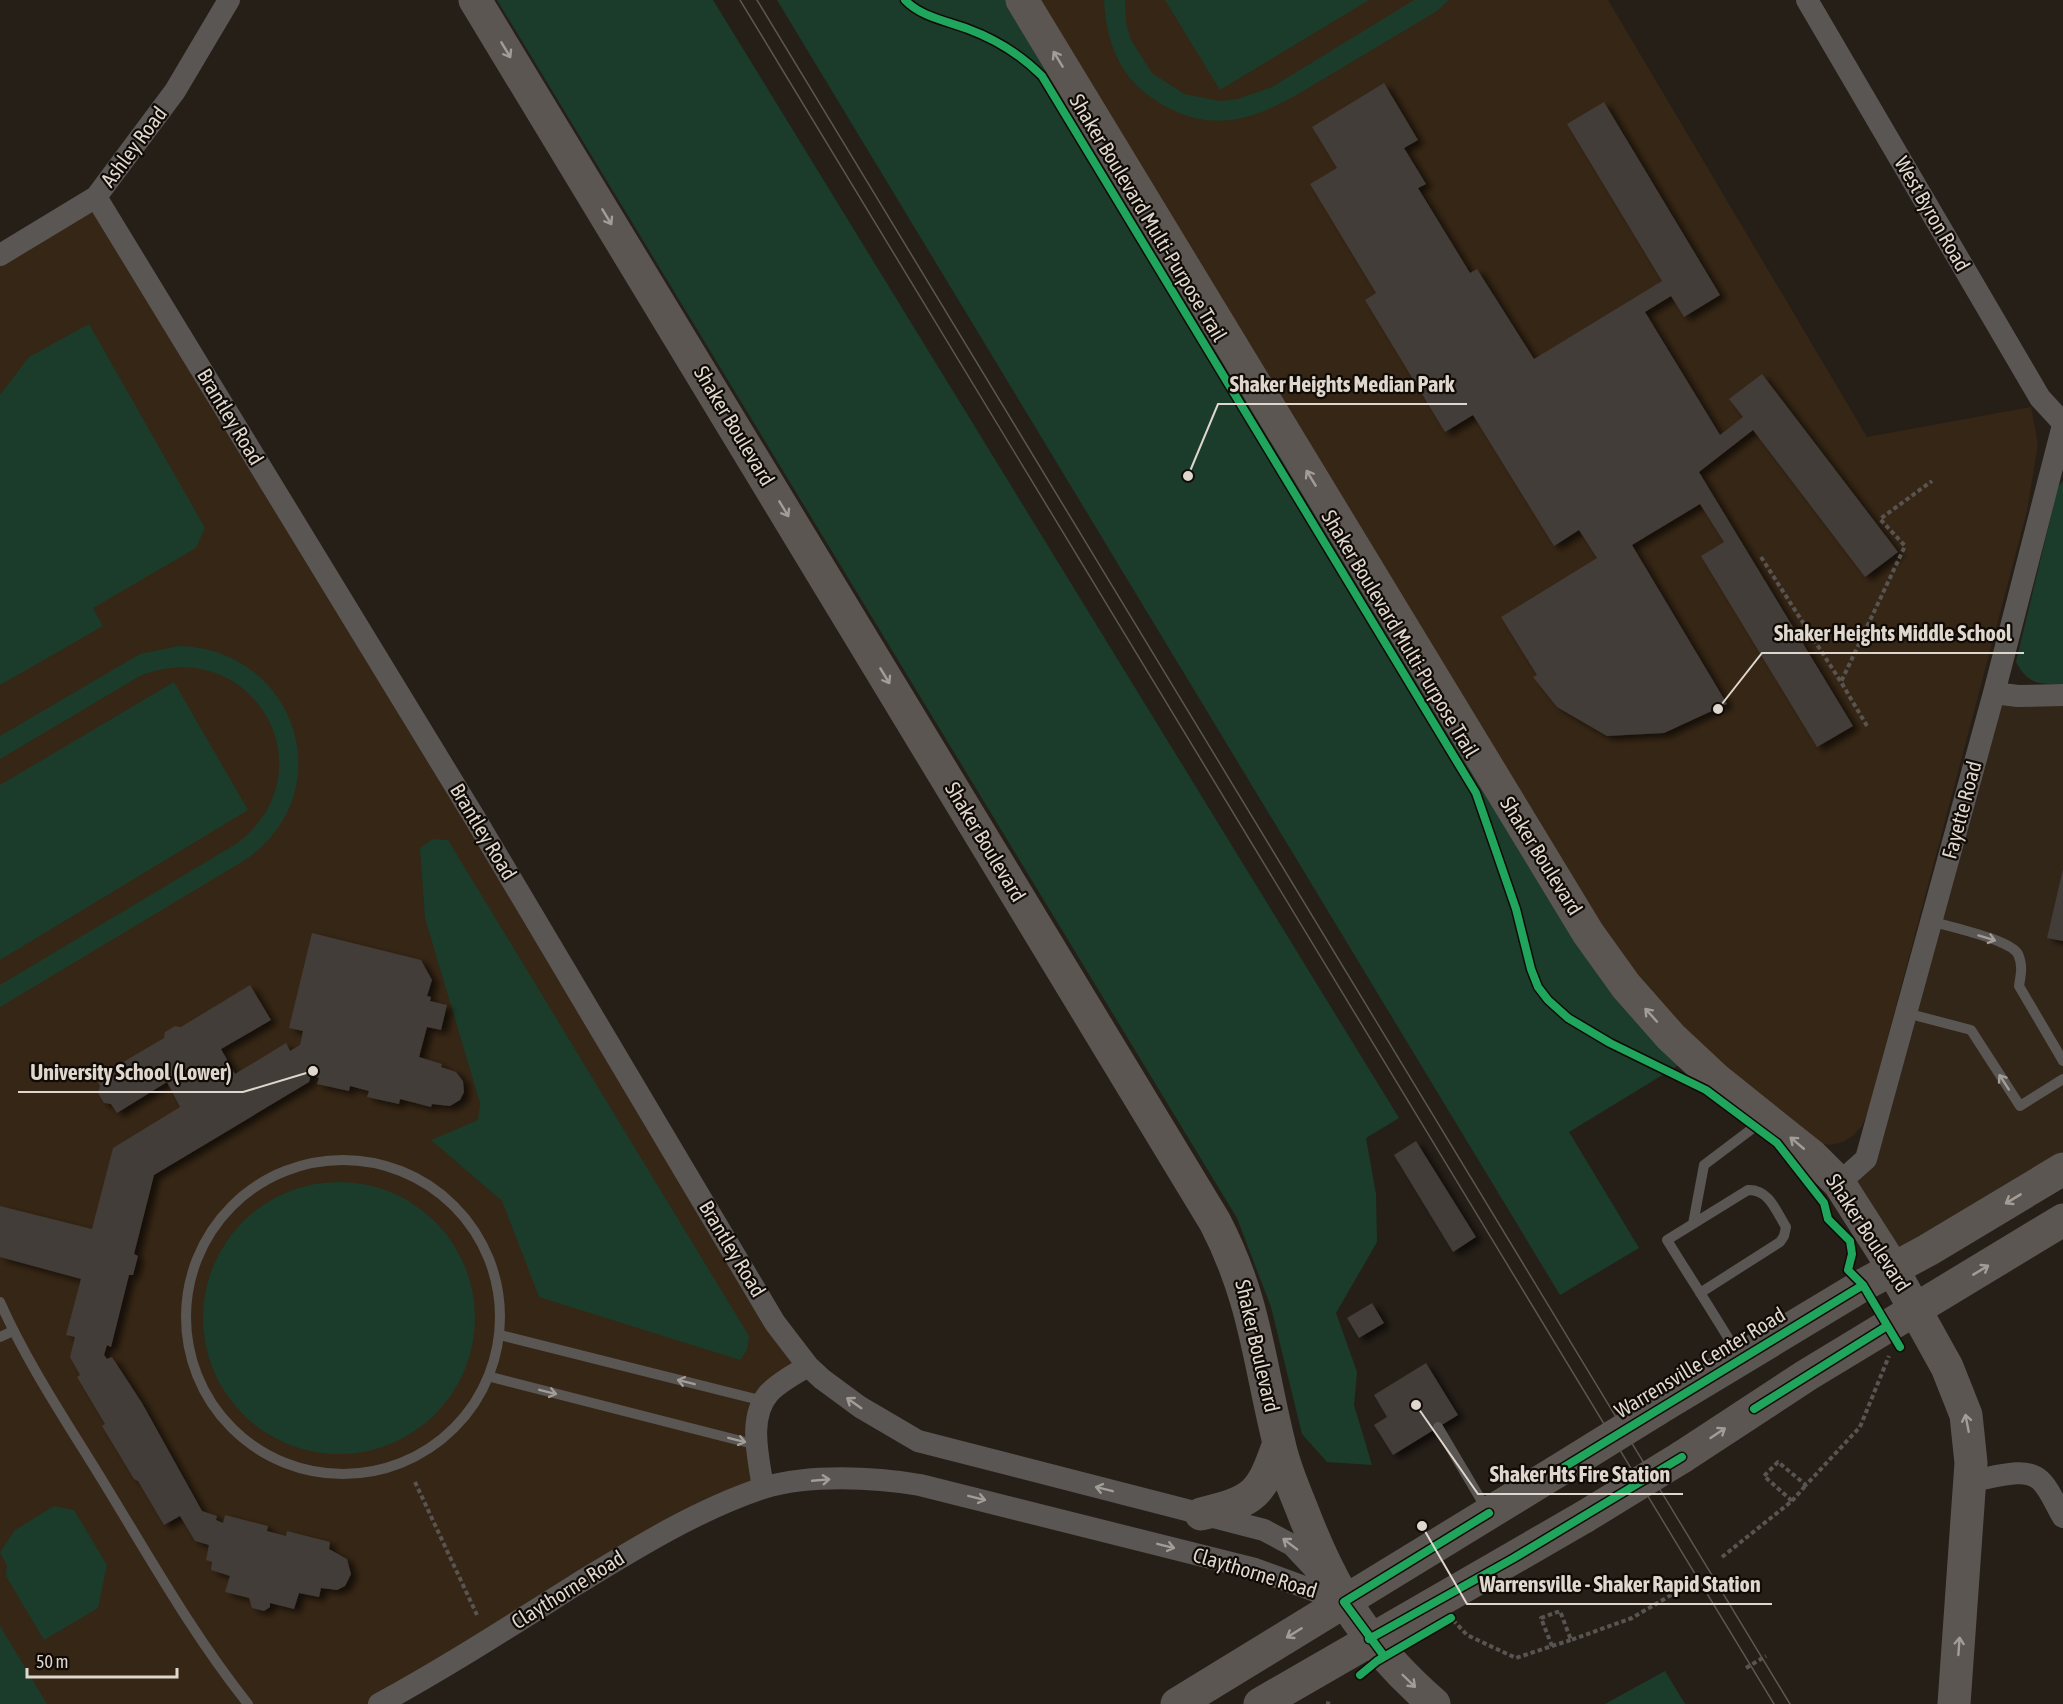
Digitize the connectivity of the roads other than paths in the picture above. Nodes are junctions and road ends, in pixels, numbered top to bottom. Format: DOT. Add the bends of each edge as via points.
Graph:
graph roads {
  1 [pos="229,0"];
  2 [pos="475,0"];
  3 [pos="1022,0"];
  4 [pos="1807,0"];
  5 [pos="96,197"];
  6 [pos="0,255"];
  7 [pos="2063,424"];
  8 [pos="1994,693"];
  9 [pos="2063,695"];
  10 [pos="1931,921"];
  11 [pos="1906,1013"];
  12 [pos="2063,1061"];
  13 [pos="2063,1079"];
  14 [pos="1766,1119"];
  15 [pos="2063,1169"];
  16 [pos="1839,1183"];
  17 [pos="2063,1220"];
  18 [pos="1693,1224"];
  19 [pos="1893,1269"];
  20 [pos="1700,1293"];
  21 [pos="0,1302"];
  22 [pos="1915,1309"];
  23 [pos="13,1331"];
  24 [pos="500,1335"];
  25 [pos="0,1337"];
  26 [pos="1741,1359"];
  27 [pos="808,1366"];
  28 [pos="491,1377"];
  29 [pos="763,1401"];
  30 [pos="1438,1427"];
  31 [pos="903,1434"];
  32 [pos="1279,1443"];
  33 [pos="757,1445"];
  34 [pos="1971,1481"];
  35 [pos="763,1488"];
  36 [pos="1489,1513"];
  37 [pos="1201,1514"];
  38 [pos="2063,1517"];
  39 [pos="1344,1602"];
  40 [pos="1369,1639"];
  41 [pos="248,1704"];
  42 [pos="379,1704"];
  43 [pos="1177,1704"];
  44 [pos="1260,1704"];
  45 [pos="1434,1704"];
  46 [pos="1954,1704"];
  1 -- 5 [label="street, Ashley Road" via="175,92"];
  2 -- 32 [label="main road, Shaker Boulevard, one-way" via="1215,1222 1238,1267 1250,1307"];
  14 -- 3 [label="main road, Shaker Boulevard, one-way" via="1671,1037 1626,986 1583,924"];
  4 -- 7 [label="street, West Byron Road" via="2040,398"];
  5 -- 6 [label="street, Ashley Road"];
  5 -- 27 [label="street, Brantley Road" via="476,820 775,1323"];
  7 -- 8 [label="street, Fayette Road"];
  8 -- 9 [label="street"];
  8 -- 10 [label="street, Fayette Road"];
  10 -- 11 [label="street, Fayette Road"];
  10 -- 12 [label="lane, one-way" via="2007,944 2017,952 2022,968 2019,986"];
  13 -- 11 [label="lane, one-way" via="2019,1106 1971,1030"];
  11 -- 16 [label="street, Fayette Road" via="1866,1159"];
  16 -- 14 [label="main road, Shaker Boulevard, one-way"];
  14 -- 18 [label="lane" via="1704,1165"];
  15 -- 19 [label="main road, Warrensville Center Road, one-way"];
  16 -- 19 [label="main road, Shaker Boulevard"];
  22 -- 17 [label="main road, one-way"];
  18 -- 20 [label="lane" via="1668,1240"];
  18 -- 20 [label="lane" via="1748,1190 1758,1189 1786,1227 1780,1242"];
  19 -- 22 [label="main road, Shaker Boulevard"];
  19 -- 26 [label="main road, Warrensville Center Road"];
  20 -- 26 [label="lane"];
  21 -- 23 [label="lane"];
  34 -- 22 [label="main road, Shaker Boulevard, one-way" via="1966,1414 1947,1368"];
  40 -- 22 [label="main road, one-way, bridge" via="1584,1517"];
  23 -- 25 [label="lane"];
  23 -- 41 [label="lane" via="210,1657"];
  24 -- 28 [label="lane"];
  24 -- 28 [label="lane" via="499,1291 482,1242 449,1200 405,1172 354,1159 301,1164 254,1186 216,1223 192,1270 185,1322 196,1374 222,1419 262,1453 311,1472 364,1474 414,1459 456,1428"];
  29 -- 24 [label="lane, one-way"];
  26 -- 36 [label="main road, Warrensville Center Road, bridge"];
  27 -- 29 [label="street"];
  31 -- 27 [label="street, Brantley Road, one-way" via="860,1407"];
  28 -- 33 [label="lane, one-way"];
  29 -- 33 [label="street" via="757,1422"];
  30 -- 36 [label="lane"];
  37 -- 31 [label="street, Claythorne Road, one-way" via="936,1446"];
  32 -- 37 [label="main road" via="1267,1476 1255,1492 1234,1506"];
  32 -- 39 [label="main road, Shaker Boulevard" via="1318,1551"];
  33 -- 35 [label="street"];
  34 -- 38 [label="street" via="2006,1474 2029,1475 2040,1480"];
  46 -- 34 [label="main road, Shaker Boulevard, one-way"];
  35 -- 39 [label="street, Claythorne Road, one-way" via="861,1478 920,1485 1255,1569"];
  35 -- 42 [label="street, Claythorne Road" via="650,1539"];
  36 -- 39 [label="main road, Warrensville Center Road"];
  39 -- 37 [label="street, Claythorne Road, one-way" via="1305,1557 1282,1538"];
  39 -- 40 [label="main road, Shaker Boulevard"];
  39 -- 43 [label="main road, Warrensville Center Road, one-way"];
  40 -- 44 [label="main road"];
  40 -- 45 [label="main road, Shaker Boulevard, one-way"];
}
